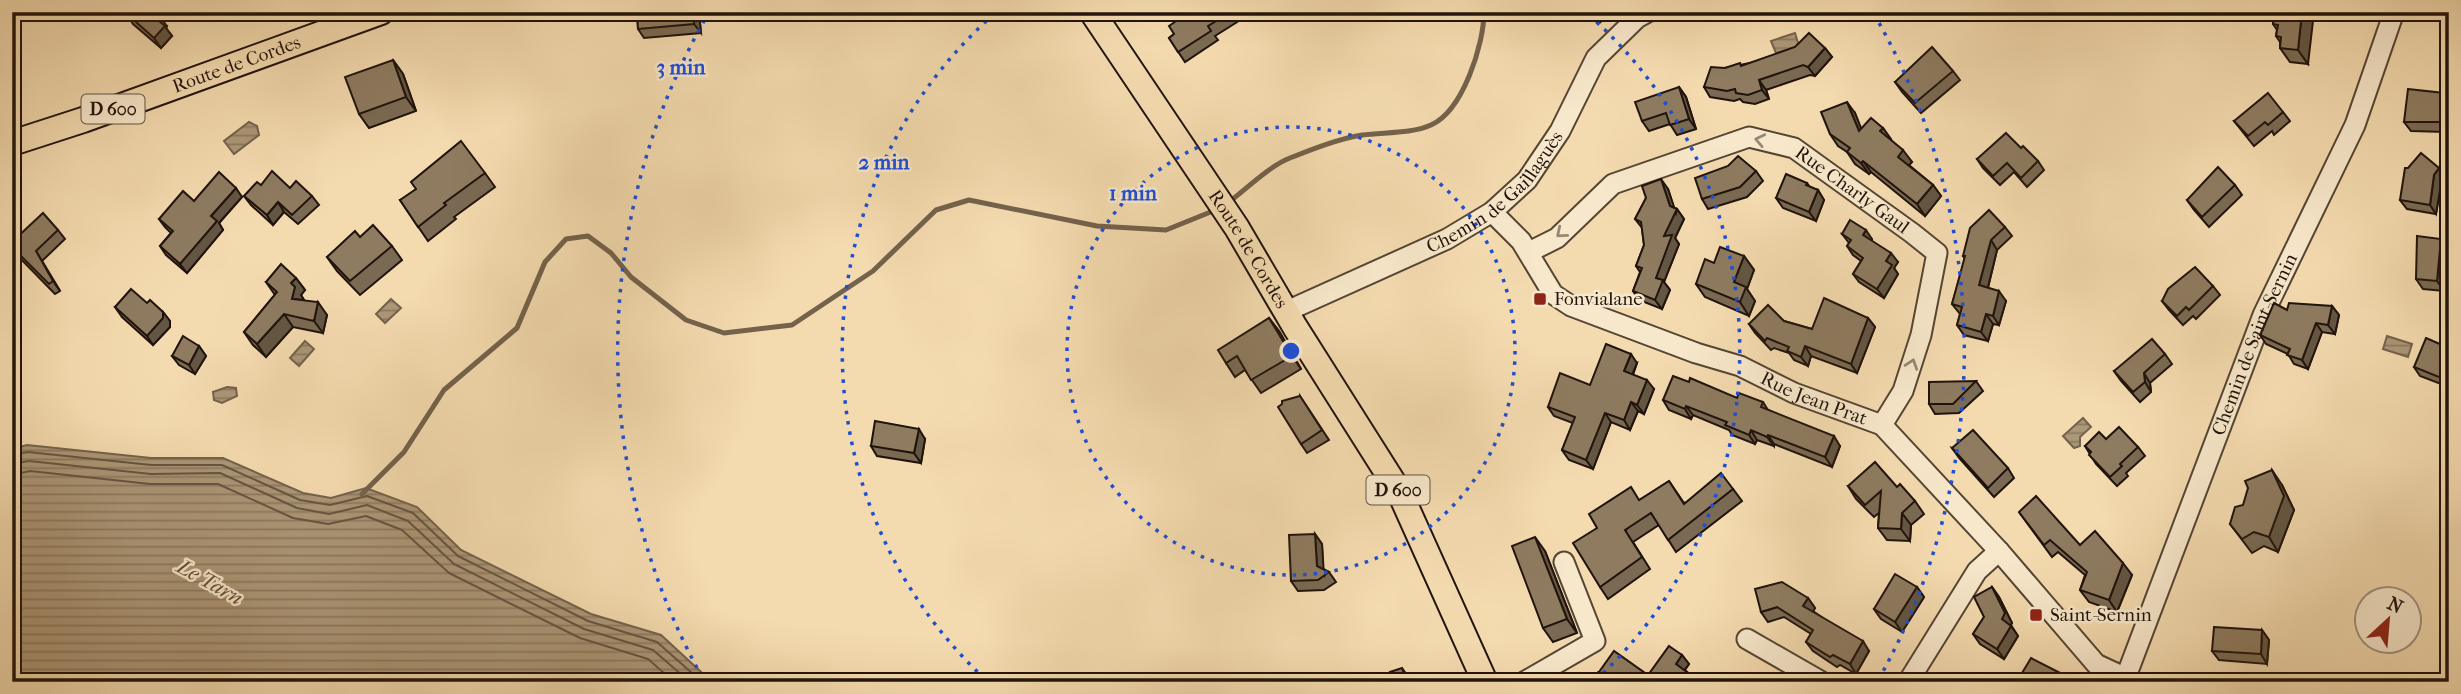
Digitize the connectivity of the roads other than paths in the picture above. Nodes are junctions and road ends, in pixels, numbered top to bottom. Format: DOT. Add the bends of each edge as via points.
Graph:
graph roads {
  1 [pos="381,12"];
  2 [pos="1092,12"];
  3 [pos="1648,12"];
  4 [pos="2394,12"];
  5 [pos="12,143"];
  6 [pos="1492,212"];
  7 [pos="1529,252"];
  8 [pos="1287,311"];
  9 [pos="1882,425"];
  10 [pos="1999,551"];
  11 [pos="1564,562"];
  12 [pos="1747,639"];
  13 [pos="2125,680"];
  14 [pos="1485,682"];
  15 [pos="1524,682"];
  16 [pos="1822,682"];
  17 [pos="1908,682"];
  1 -- 5 [label="main road, Route de Cordes / D 600"];
  2 -- 8 [label="main road, Route de Cordes / D 600" via="1204,177"];
  3 -- 6 [label="street, Chemin de Gaillaguès" via="1596,58 1560,131 1527,180"];
  4 -- 13 [label="street, Chemin de Saint-Sernin" via="2355,125 2263,314"];
  6 -- 7 [label="street, Rue Jean Prat"];
  6 -- 8 [label="street, Chemin de Gaillaguès" via="1447,239"];
  7 -- 9 [label="street, Rue Jean Prat" via="1553,295 1571,306 1740,366 1794,393"];
  9 -- 7 [label="street, Rue Charly Gaul, one-way" via="1903,391 1921,335 1937,253 1794,148 1749,137 1613,184 1557,238"];
  8 -- 14 [label="main road, Route de Cordes / D 600" via="1400,493"];
  9 -- 10 [label="street, Rue Jean Prat"];
  10 -- 13 [label="street, Rue Jean Prat" via="2096,664"];
  10 -- 17 [label="street" via="1977,570"];
  11 -- 15 [label="street" via="1595,641"];
  12 -- 16 [label="street"];
}
